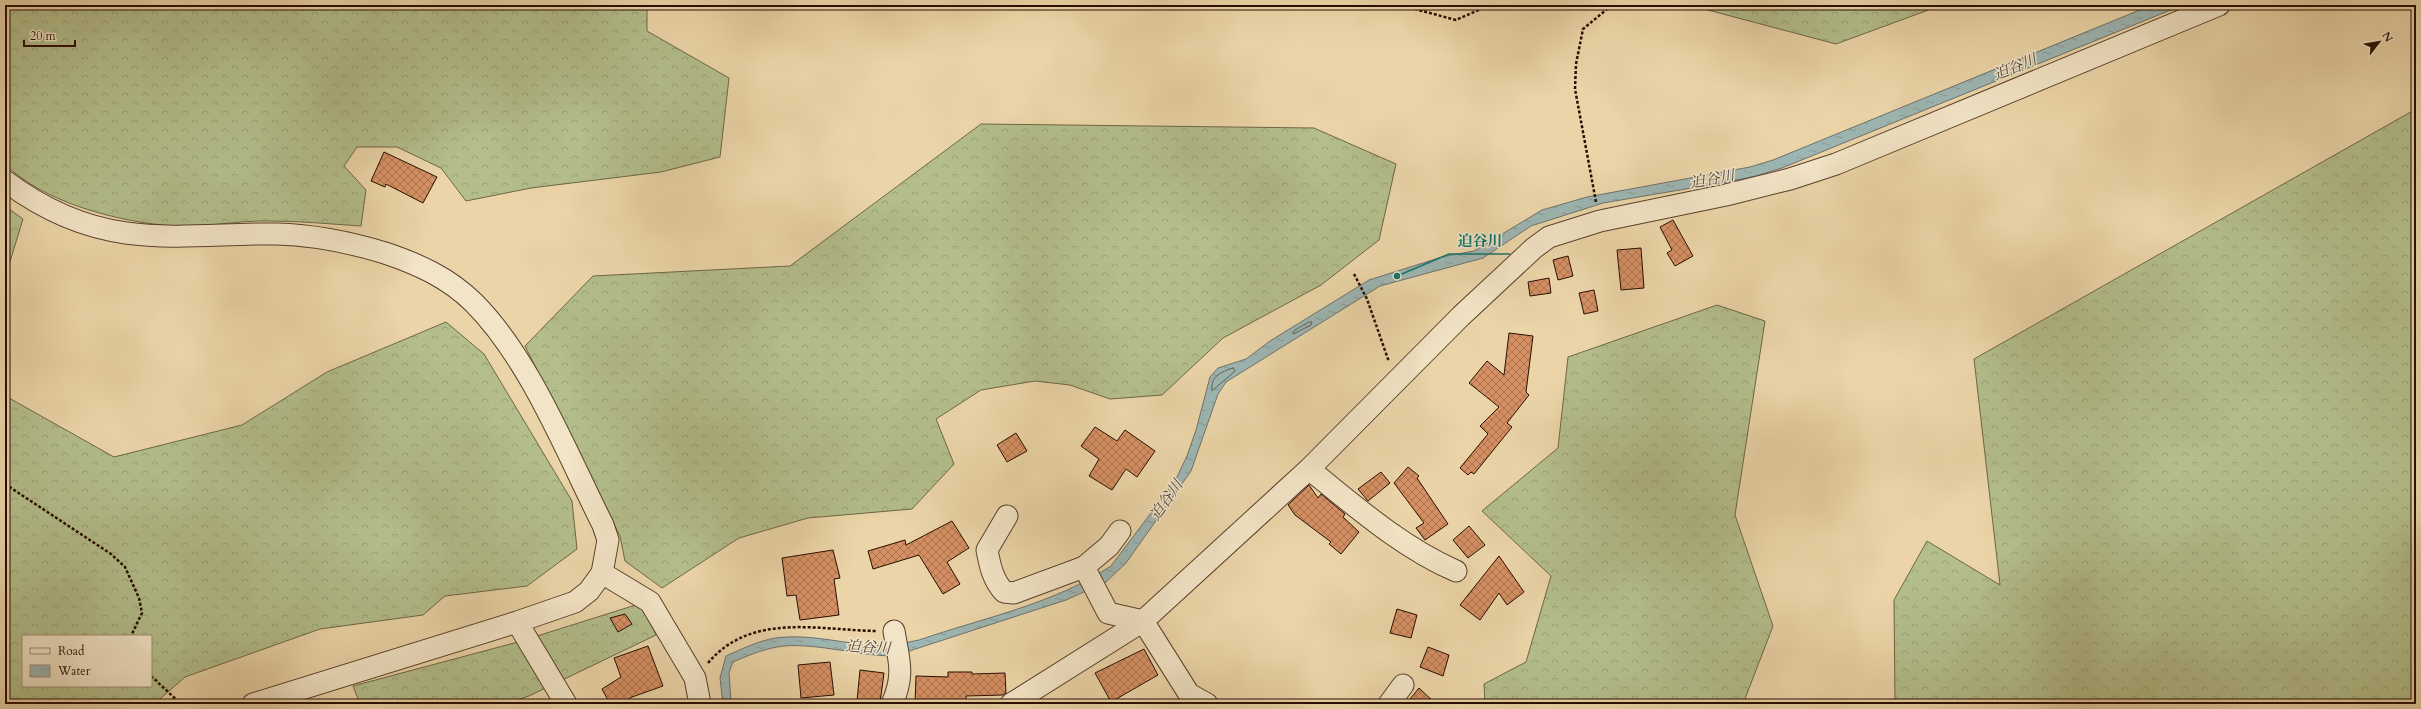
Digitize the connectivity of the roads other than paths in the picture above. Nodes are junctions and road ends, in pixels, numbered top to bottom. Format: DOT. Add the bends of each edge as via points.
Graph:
graph roads {
  1 [pos="2219,5"];
  2 [pos="5,181"];
  3 [pos="1309,469"];
  4 [pos="1007,516"];
  5 [pos="1120,531"];
  6 [pos="1085,570"];
  7 [pos="1456,571"];
  8 [pos="602,573"];
  9 [pos="1143,621"];
  10 [pos="517,622"];
  11 [pos="895,636"];
  12 [pos="1403,685"];
  13 [pos="253,704"];
  14 [pos="566,704"];
  15 [pos="700,704"];
  16 [pos="892,704"];
  17 [pos="1011,704"];
  18 [pos="1207,704"];
  19 [pos="1389,704"];
  1 -- 3 [label="street" via="1836,164 1776,182 1600,221 1549,236 1396,381"];
  2 -- 8 [label="street" via="29,199 62,215 96,227 126,233 166,236 315,236 349,242 418,264 444,280 473,302 529,377 603,525 608,540"];
  3 -- 7 [label="street" via="1382,527 1436,562"];
  3 -- 9 [label="street"];
  4 -- 6 [label="street" via="987,550 991,570 1004,592 1014,593"];
  5 -- 6 [label="street"];
  6 -- 9 [label="street" via="1108,613"];
  8 -- 10 [label="street" via="589,591 575,602"];
  8 -- 15 [label="street" via="650,602 695,678"];
  9 -- 17 [label="street"];
  9 -- 18 [label="street" via="1189,694"];
  10 -- 13 [label="street"];
  10 -- 14 [label="street"];
  11 -- 16 [label="street" via="901,664 900,686"];
  12 -- 19 [label="street"];
}
